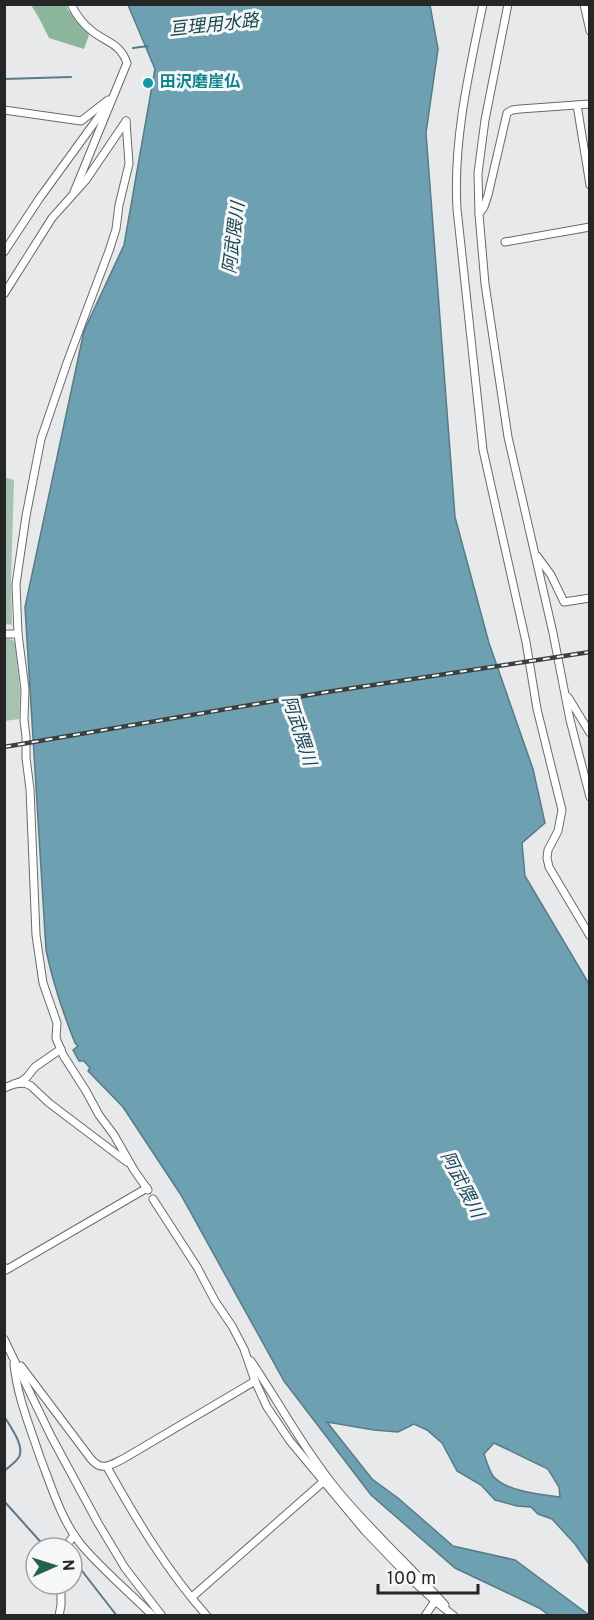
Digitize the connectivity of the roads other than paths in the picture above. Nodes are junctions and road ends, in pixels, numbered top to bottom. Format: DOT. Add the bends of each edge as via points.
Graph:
graph roads {
  1 [pos="71,4"];
  2 [pos="483,4"];
  3 [pos="508,4"];
  4 [pos="584,4"];
  5 [pos="590,31"];
  6 [pos="115,95"];
  7 [pos="590,104"];
  8 [pos="577,105"];
  9 [pos="4,110"];
  10 [pos="590,186"];
  11 [pos="74,192"];
  12 [pos="478,214"];
  13 [pos="590,227"];
  14 [pos="505,242"];
  15 [pos="4,252"];
  16 [pos="4,294"];
  17 [pos="534,552"];
  18 [pos="590,598"];
  19 [pos="4,634"];
  20 [pos="18,634"];
  21 [pos="564,691"];
  22 [pos="590,733"];
  23 [pos="590,797"];
  24 [pos="590,936"];
  25 [pos="61,1049"];
  26 [pos="14,1084"];
  27 [pos="4,1088"];
  28 [pos="132,1166"];
  29 [pos="153,1199"];
  30 [pos="4,1267"];
  31 [pos="4,1339"];
  32 [pos="244,1349"];
  33 [pos="14,1357"];
  34 [pos="255,1381"];
  35 [pos="107,1467"];
  36 [pos="323,1482"];
  37 [pos="74,1535"];
  38 [pos="62,1596"];
  39 [pos="192,1597"];
  40 [pos="435,1601"];
  41 [pos="59,1616"];
  42 [pos="153,1616"];
  43 [pos="162,1616"];
  44 [pos="207,1616"];
  45 [pos="425,1616"];
  46 [pos="454,1616"];
  1 -- 6 [label="street" via="93,32 123,53 127,63"];
  2 -- 24 [label="street" via="470,65 455,179 483,450 562,810 547,858"];
  3 -- 12 [label="street" via="484,120"];
  4 -- 5 [label="street"];
  6 -- 9 [label="street" via="81,121"];
  6 -- 11 [label="street"];
  6 -- 15 [label="street"];
  7 -- 8 [label="street"];
  8 -- 10 [label="street"];
  8 -- 12 [label="street" via="507,113 488,195"];
  11 -- 16 [label="street" via="52,218"];
  11 -- 20 [label="street" via="126,121 129,164 116,229 41,439 16,584"];
  12 -- 17 [label="street" via="508,437"];
  13 -- 14 [label="street"];
  17 -- 18 [label="street" via="564,602"];
  17 -- 21 [label="street"];
  19 -- 20 [label="street"];
  20 -- 25 [label="street" via="25,689 36,935 43,983"];
  21 -- 22 [label="street"];
  21 -- 23 [label="street"];
  25 -- 26 [label="street"];
  25 -- 28 [label="street"];
  26 -- 27 [label="street"];
  26 -- 28 [label="street" via="31,1086"];
  28 -- 30 [label="street" via="147,1189 6,1270"];
  29 -- 32 [label="street"];
  31 -- 33 [label="street"];
  32 -- 34 [label="street"];
  32 -- 46 [label="street" via="297,1435 337,1490"];
  33 -- 35 [label="street" via="91,1459 98,1466"];
  33 -- 37 [label="street" via="33,1438"];
  33 -- 43 [label="street" via="103,1533"];
  34 -- 35 [label="street"];
  34 -- 36 [label="street" via="284,1433"];
  35 -- 39 [label="street" via="155,1548"];
  36 -- 39 [label="street"];
  36 -- 40 [label="street"];
  37 -- 42 [label="street"];
  38 -- 41 [label="street"];
  39 -- 44 [label="street"];
  40 -- 45 [label="street"];
  40 -- 46 [label="street"];
}
